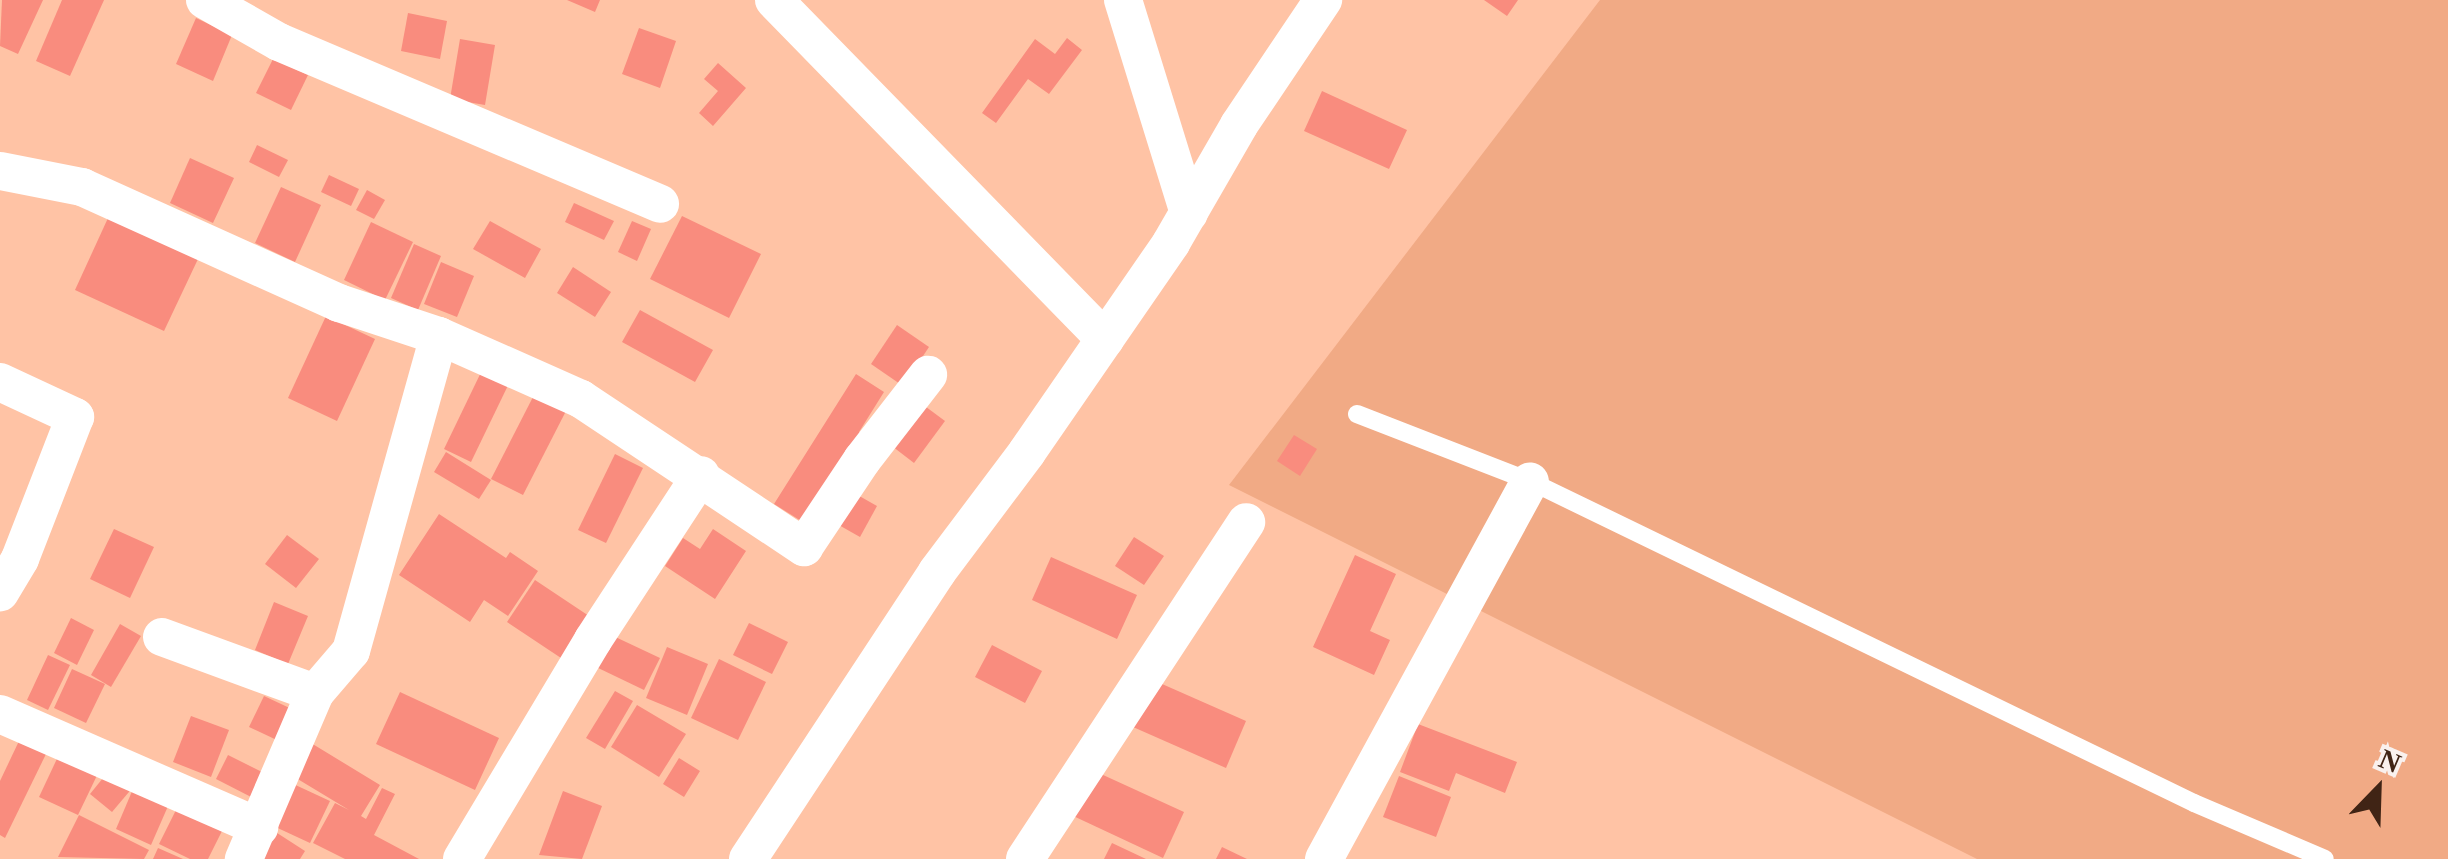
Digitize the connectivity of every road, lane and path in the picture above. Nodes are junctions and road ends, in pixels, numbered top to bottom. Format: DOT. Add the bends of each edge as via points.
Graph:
graph roads {
  1 [pos="205,0"];
  2 [pos="264,0"];
  3 [pos="774,0"];
  4 [pos="1123,0"];
  5 [pos="1323,0"];
  6 [pos="279,42"];
  7 [pos="0,171"];
  8 [pos="660,204"];
  9 [pos="1189,212"];
  10 [pos="439,336"];
  11 [pos="1105,338"];
  12 [pos="928,375"];
  13 [pos="0,382"];
  14 [pos="1357,414"];
  15 [pos="701,475"];
  16 [pos="1530,481"];
  17 [pos="1246,522"];
  18 [pos="0,592"];
  19 [pos="162,638"];
  20 [pos="315,693"];
  21 [pos="0,714"];
  22 [pos="251,843"];
  23 [pos="462,859"];
  24 [pos="748,859"];
  25 [pos="1025,859"];
  26 [pos="1324,859"];
  27 [pos="2325,859"];
  1 -- 6 [label="street"];
  2 -- 6 [label="street"];
  3 -- 11 [label="street"];
  4 -- 9 [label="street"];
  5 -- 9 [label="street"];
  6 -- 8 [label="street"];
  7 -- 10 [label="street" via="82,187 338,302"];
  9 -- 11 [label="street"];
  10 -- 15 [label="street" via="581,398"];
  10 -- 20 [label="street" via="351,650"];
  11 -- 24 [label="street" via="937,572"];
  12 -- 15 [label="street" via="804,547"];
  13 -- 18 [label="street" via="75,417"];
  14 -- 16 [label="lane"];
  15 -- 23 [label="street"];
  16 -- 26 [label="street"];
  16 -- 27 [label="lane" via="2194,803"];
  17 -- 25 [label="street"];
  19 -- 20 [label="street"];
  20 -- 22 [label="street"];
  21 -- 22 [label="street"];
}
